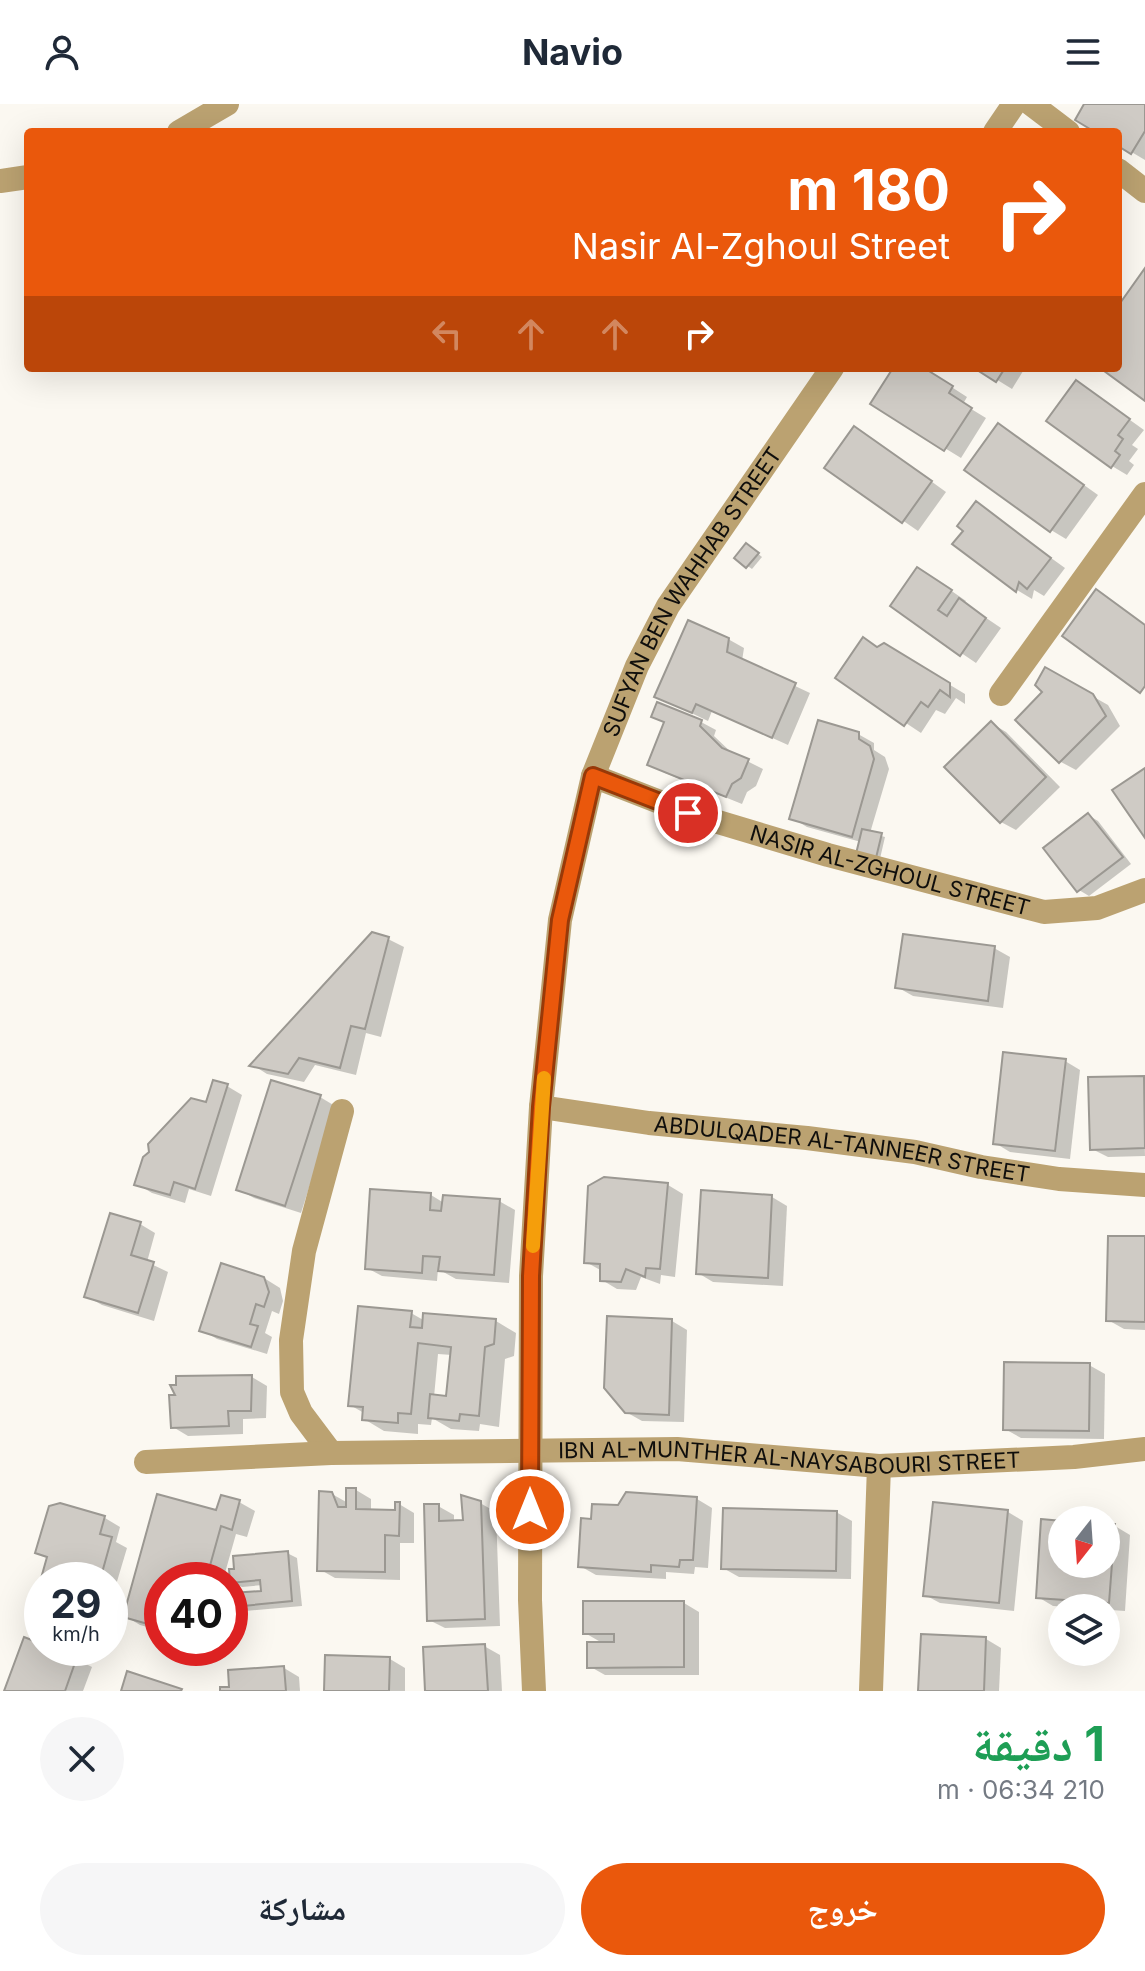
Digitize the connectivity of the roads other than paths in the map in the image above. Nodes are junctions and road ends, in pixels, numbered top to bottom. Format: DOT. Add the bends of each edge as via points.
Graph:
graph roads {
  1 [pos="227,104"];
  2 [pos="1014,104"];
  3 [pos="1031,104"];
  4 [pos="186,128"];
  5 [pos="998,128"];
  6 [pos="1063,128"];
  7 [pos="1122,173"];
  8 [pos="24,178"];
  9 [pos="0,181"];
  10 [pos="1145,191"];
  11 [pos="829,372"];
  12 [pos="1145,494"];
  13 [pos="1001,694"];
  14 [pos="593,776"];
  15 [pos="1145,890"];
  16 [pos="541,1107"];
  17 [pos="342,1111"];
  18 [pos="1145,1185"];
  19 [pos="1145,1449"];
  20 [pos="530,1450"];
  21 [pos="331,1453"];
  22 [pos="146,1462"];
  23 [pos="879,1466"];
  24 [pos="534,1691"];
  25 [pos="871,1691"];
  1 -- 4 [label="street"];
  2 -- 5 [label="street"];
  3 -- 6 [label="street"];
  7 -- 10 [label="street"];
  8 -- 9 [label="street"];
  11 -- 14 [label="street, SUFYAN BEN WAHHAB STREET" via="668,606 637,666"];
  12 -- 13 [label="street"];
  14 -- 15 [label="street, NASIR AL-ZGHOUL STREET" via="688,813 814,851 1044,912 1097,908"];
  14 -- 16 [label="street, SUFYAN BEN WAHHAB STREET" via="560,920"];
  16 -- 18 [label="street, ABDULQADER AL-TANNEER STREET" via="915,1152 1059,1179"];
  16 -- 20 [label="street, SUFYAN BEN WAHHAB STREET" via="531,1276"];
  17 -- 21 [label="street" via="304,1251 291,1340 292,1392"];
  19 -- 23 [label="street, IBN AL-MUNTHER AL-NAYSABOURI STREET"];
  20 -- 21 [label="street, IBN AL-MUNTHER AL-NAYSABOURI STREET"];
  20 -- 23 [label="street, IBN AL-MUNTHER AL-NAYSABOURI STREET" via="677,1449"];
  20 -- 24 [label="street, SUFYAN BEN WAHHAB STREET"];
  21 -- 22 [label="street, IBN AL-MUNTHER AL-NAYSABOURI STREET"];
  23 -- 25 [label="street"];
}
